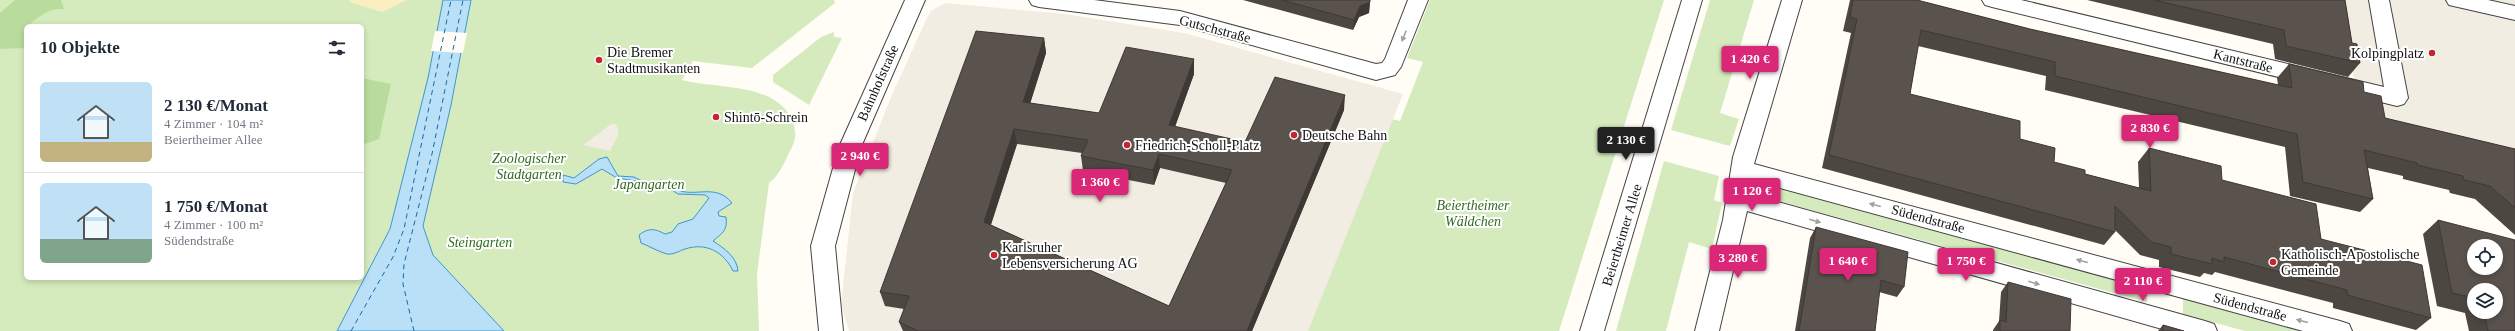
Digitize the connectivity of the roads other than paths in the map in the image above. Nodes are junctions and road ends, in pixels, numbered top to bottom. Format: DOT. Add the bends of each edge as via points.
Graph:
graph roads {
  1 [pos="915,0"];
  2 [pos="1039,0"];
  3 [pos="1418,0"];
  4 [pos="1692,0"];
  5 [pos="1792,0"];
  6 [pos="1992,0"];
  7 [pos="2379,0"];
  8 [pos="2456,0"];
  9 [pos="1183,9"];
  10 [pos="2515,13"];
  11 [pos="1742,169"];
  12 [pos="1735,209"];
  13 [pos="2160,282"];
  14 [pos="2162,319"];
  15 [pos="831,331"];
  16 [pos="1592,331"];
  17 [pos="1707,331"];
  18 [pos="2205,331"];
  19 [pos="2340,331"];
  1 -- 15 [label="street, Bahnhofstraße" via="850,147 823,246"];
  2 -- 9 [label="street, Gutschstraße"];
  3 -- 9 [label="street, Gutschstraße, one-way" via="1394,62 1388,70 1376,72"];
  4 -- 16 [label="street, Beiertheimer Allee"];
  5 -- 11 [label="street"];
  6 -- 7 [label="street, Kantstraße" via="2397,98"];
  8 -- 10 [label="street"];
  11 -- 12 [label="street"];
  13 -- 11 [label="street, Südendstraße, one-way"];
  12 -- 14 [label="street, one-way"];
  12 -- 17 [label="street"];
  13 -- 14 [label="street"];
  19 -- 13 [label="street, Südendstraße, one-way"];
  14 -- 18 [label="street"];
}
